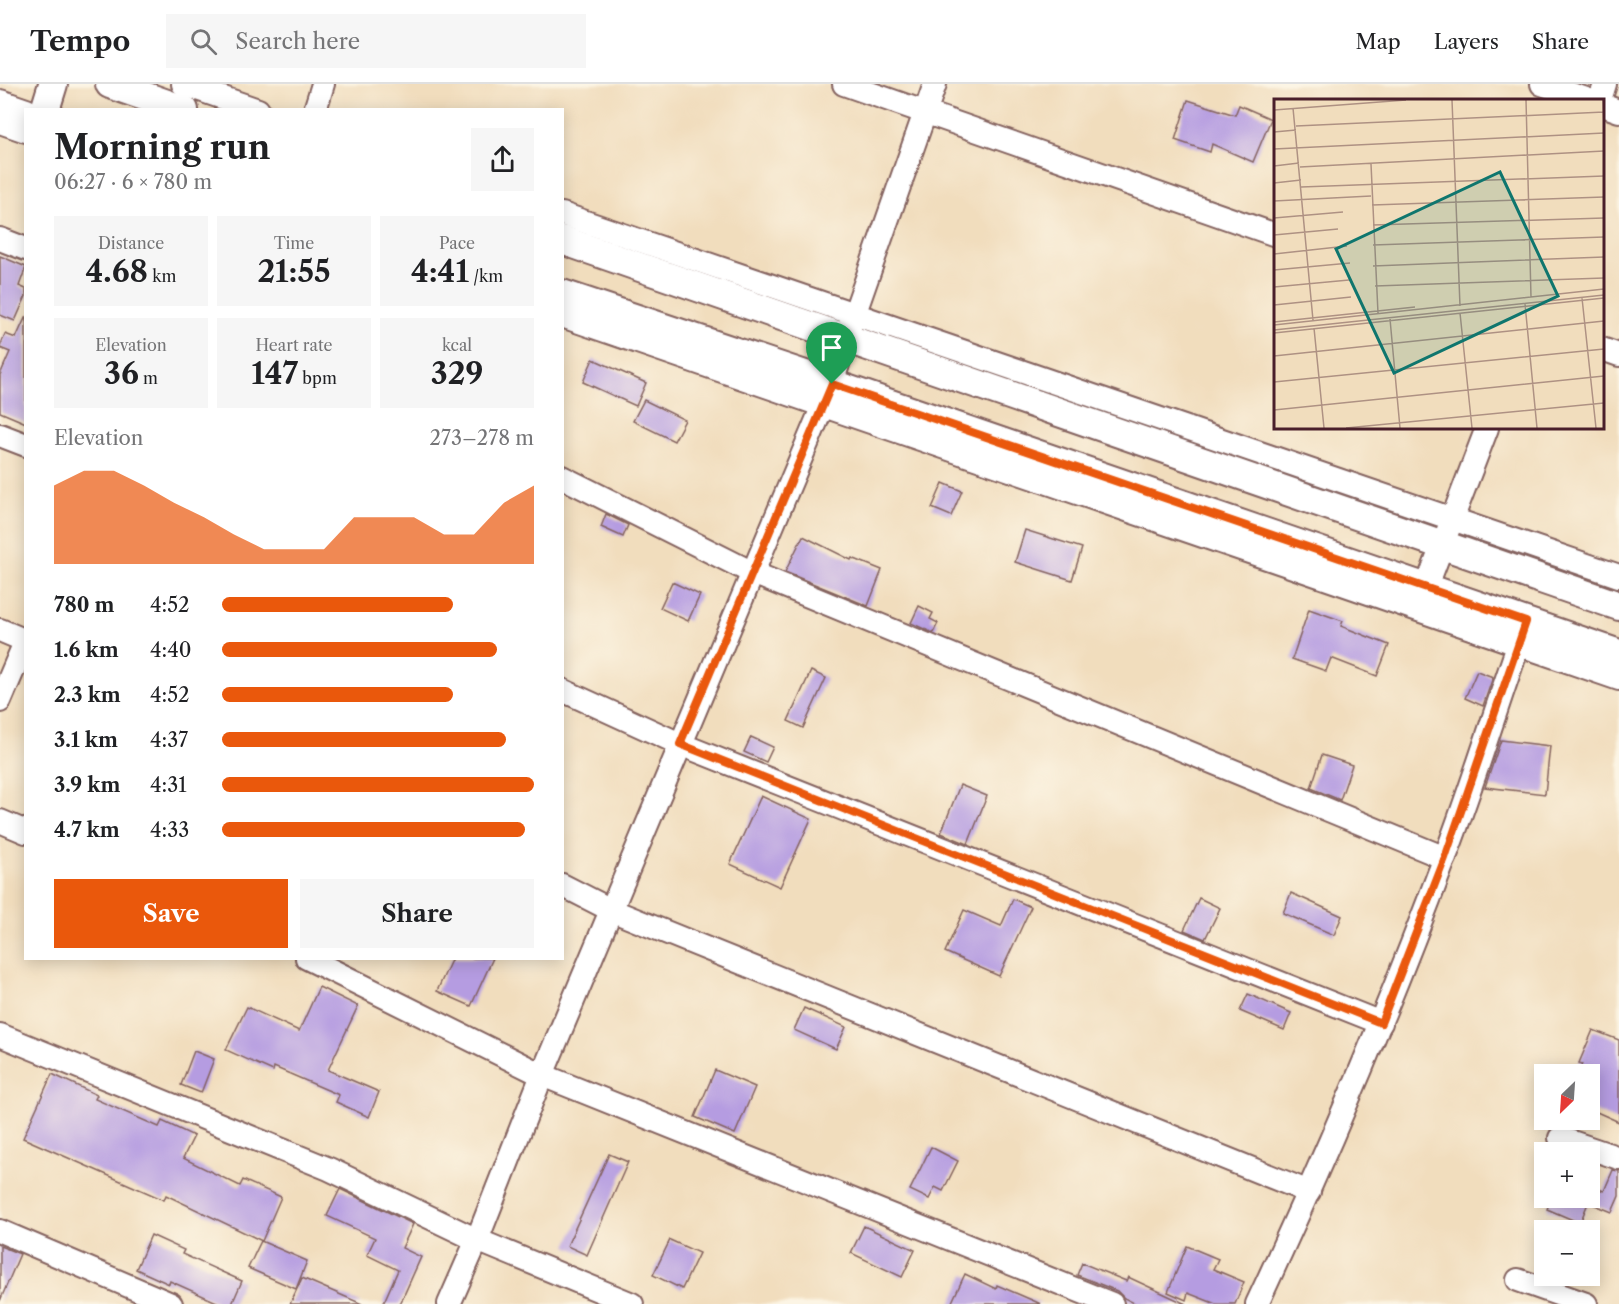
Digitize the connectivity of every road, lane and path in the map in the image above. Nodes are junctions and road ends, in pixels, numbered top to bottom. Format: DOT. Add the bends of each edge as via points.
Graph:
graph roads {
  1 [pos="52,84"];
  2 [pos="110,84"];
  3 [pos="183,84"];
  4 [pos="323,84"];
  5 [pos="844,84"];
  6 [pos="935,84"];
  7 [pos="1542,84"];
  8 [pos="1605,84"];
  9 [pos="1586,99"];
  10 [pos="1600,99"];
  11 [pos="0,104"];
  12 [pos="1604,106"];
  13 [pos="46,108"];
  14 [pos="178,108"];
  15 [pos="252,108"];
  16 [pos="316,108"];
  17 [pos="1619,111"];
  18 [pos="24,112"];
  19 [pos="925,112"];
  20 [pos="0,122"];
  21 [pos="24,130"];
  22 [pos="564,215"];
  23 [pos="1274,235"];
  24 [pos="0,238"];
  25 [pos="564,241"];
  26 [pos="24,248"];
  27 [pos="564,295"];
  28 [pos="564,317"];
  29 [pos="850,326"];
  30 [pos="1604,350"];
  31 [pos="1619,355"];
  32 [pos="828,395"];
  33 [pos="1487,429"];
  34 [pos="0,435"];
  35 [pos="24,444"];
  36 [pos="564,478"];
  37 [pos="1447,531"];
  38 [pos="753,573"];
  39 [pos="1619,576"];
  40 [pos="1426,588"];
  41 [pos="1619,606"];
  42 [pos="0,630"];
  43 [pos="1522,633"];
  44 [pos="24,640"];
  45 [pos="24,642"];
  46 [pos="1619,654"];
  47 [pos="1619,679"];
  48 [pos="564,691"];
  49 [pos="0,701"];
  50 [pos="680,744"];
  51 [pos="0,821"];
  52 [pos="24,831"];
  53 [pos="1445,858"];
  54 [pos="564,886"];
  55 [pos="611,910"];
  56 [pos="311,960"];
  57 [pos="1381,1023"];
  58 [pos="0,1035"];
  59 [pos="542,1075"];
  60 [pos="1560,1138"];
  61 [pos="1619,1158"];
  62 [pos="1309,1192"];
  63 [pos="0,1231"];
  64 [pos="477,1240"];
  65 [pos="1518,1280"];
  66 [pos="171,1304"];
  67 [pos="449,1304"];
  68 [pos="632,1304"];
  69 [pos="1112,1304"];
  70 [pos="1257,1304"];
  71 [pos="1586,1304"];
  1 -- 13 [label="main road"];
  2 -- 14 [label="main road"];
  3 -- 15 [label="street"];
  4 -- 16 [label="street"];
  5 -- 19 [label="street"];
  6 -- 19 [label="street"];
  7 -- 9 [label="street"];
  8 -- 10 [label="street"];
  11 -- 18 [label="main road"];
  12 -- 17 [label="street"];
  19 -- 23 [label="street"];
  19 -- 29 [label="street"];
  20 -- 21 [label="street"];
  22 -- 29 [label="street"];
  24 -- 26 [label="street"];
  25 -- 29 [label="main road"];
  27 -- 32 [label="main road"];
  28 -- 32 [label="street"];
  29 -- 32 [label="street"];
  29 -- 37 [label="main road"];
  30 -- 31 [label="street"];
  32 -- 38 [label="street"];
  32 -- 40 [label="main road"];
  32 -- 43 [label="street"];
  33 -- 37 [label="street"];
  34 -- 35 [label="street"];
  36 -- 38 [label="street"];
  37 -- 39 [label="street"];
  37 -- 40 [label="street"];
  37 -- 41 [label="main road"];
  38 -- 50 [label="street"];
  38 -- 53 [label="street"];
  40 -- 43 [label="main road"];
  42 -- 44 [label="street"];
  43 -- 46 [label="main road"];
  43 -- 47 [label="street"];
  43 -- 53 [label="street"];
  45 -- 49 [label="street"];
  48 -- 50 [label="street"];
  50 -- 55 [label="street"];
  50 -- 57 [label="street"];
  51 -- 52 [label="street"];
  53 -- 57 [label="street"];
  54 -- 55 [label="street"];
  55 -- 59 [label="street"];
  55 -- 62 [label="street"];
  56 -- 59 [label="street"];
  57 -- 62 [label="street"];
  58 -- 64 [label="street" via="329,1169"];
  59 -- 64 [label="street"];
  59 -- 69 [label="street"];
  60 -- 61 [label="street"];
  62 -- 70 [label="street"];
  63 -- 66 [label="street"];
  64 -- 67 [label="street"];
  64 -- 68 [label="street"];
  65 -- 71 [label="street"];
}
